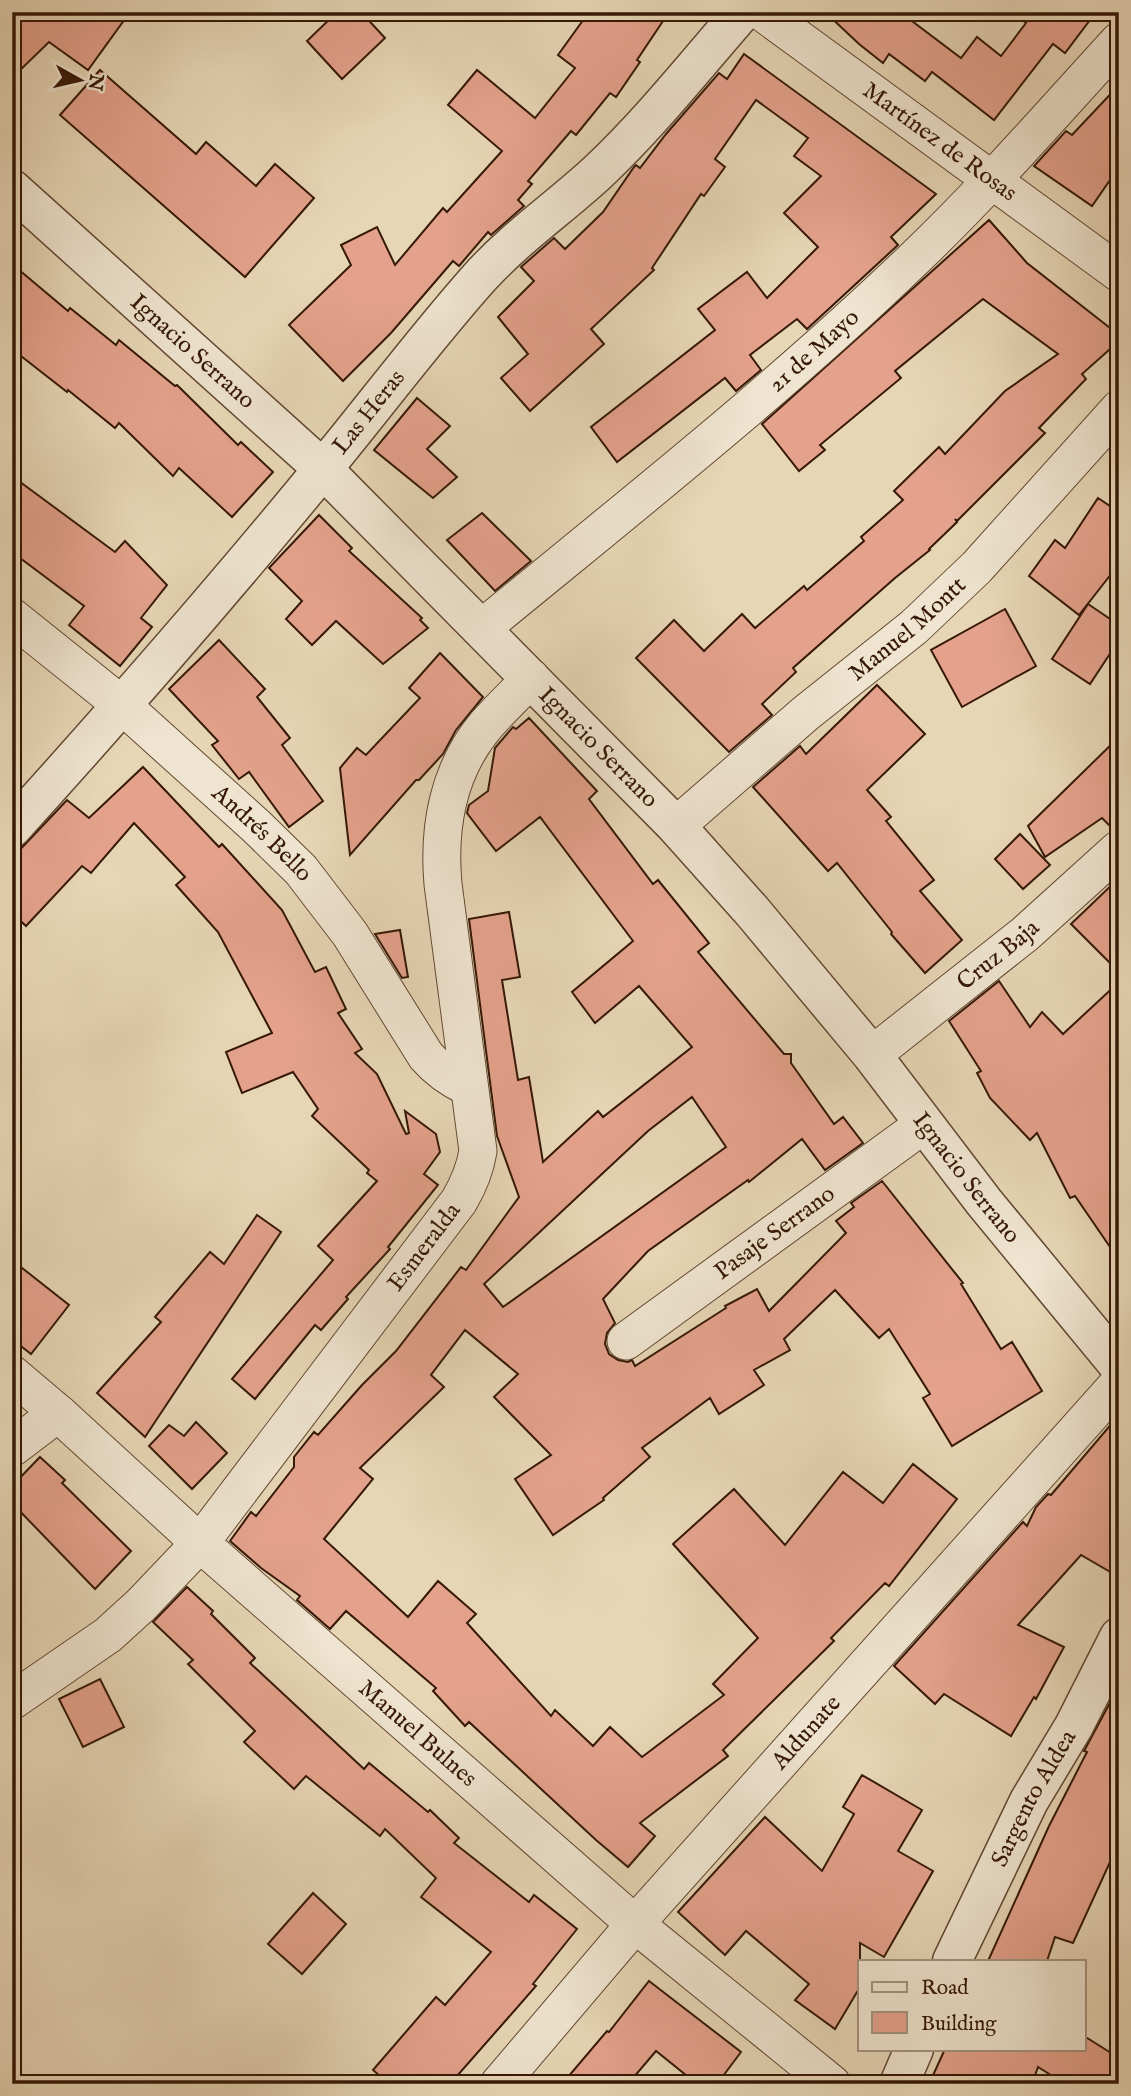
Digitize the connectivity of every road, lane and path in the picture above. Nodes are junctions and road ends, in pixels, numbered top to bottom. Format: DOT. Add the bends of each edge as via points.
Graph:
graph roads {
  1 [pos="742,12"];
  2 [pos="762,12"];
  3 [pos="1119,41"];
  4 [pos="992,180"];
  5 [pos="12,190"];
  6 [pos="1119,273"];
  7 [pos="1119,409"];
  8 [pos="323,469"];
  9 [pos="12,617"];
  10 [pos="481,629"];
  11 [pos="531,678"];
  12 [pos="123,706"];
  13 [pos="676,827"];
  14 [pos="12,828"];
  15 [pos="1119,849"];
  16 [pos="872,1055"];
  17 [pos="468,1087"];
  18 [pos="923,1125"];
  19 [pos="626,1340"];
  20 [pos="1119,1366"];
  21 [pos="12,1374"];
  22 [pos="1119,1383"];
  23 [pos="58,1413"];
  24 [pos="12,1448"];
  25 [pos="200,1543"];
  26 [pos="1119,1637"];
  27 [pos="12,1700"];
  28 [pos="635,1924"];
  29 [pos="952,1960"];
  30 [pos="914,2050"];
  31 [pos="499,2084"];
  32 [pos="832,2084"];
  33 [pos="898,2084"];
  1 -- 8 [label="street, Las Heras" via="599,170 482,275"];
  2 -- 4 [label="street, Martínez de Rosas"];
  3 -- 4 [label="street, 21 de Mayo"];
  4 -- 6 [label="street, Martínez de Rosas"];
  4 -- 10 [label="street, 21 de Mayo" via="812,354"];
  5 -- 8 [label="street, Ignacio Serrano"];
  7 -- 13 [label="street, Manuel Montt" via="977,567 923,618"];
  8 -- 10 [label="street, Ignacio Serrano"];
  8 -- 12 [label="street, Las Heras"];
  9 -- 12 [label="street, Andrés Bello"];
  10 -- 11 [label="street, Ignacio Serrano"];
  11 -- 13 [label="street, Ignacio Serrano"];
  11 -- 17 [label="street, Esmeralda" via="473,744 445,814 442,874"];
  12 -- 14 [label="street, Las Heras"];
  12 -- 17 [label="street, Andrés Bello" via="301,870 351,934 426,1056 451,1079"];
  13 -- 16 [label="street, Ignacio Serrano"];
  15 -- 16 [label="street, Cruz Baja" via="1025,934"];
  16 -- 18 [label="street, Ignacio Serrano"];
  17 -- 25 [label="street, Esmeralda" via="478,1151 469,1185"];
  18 -- 19 [label="street, Pasaje Serrano"];
  18 -- 20 [label="street, Ignacio Serrano"];
  21 -- 23 [label="street, Manuel Bulnes"];
  22 -- 28 [label="street, Aldunate"];
  23 -- 24 [label="street"];
  23 -- 25 [label="street, Manuel Bulnes"];
  25 -- 27 [label="street, Esmeralda" via="108,1635"];
  25 -- 28 [label="street, Manuel Bulnes"];
  26 -- 29 [label="street, Sargento Aldea" via="1023,1812"];
  28 -- 31 [label="street, Aldunate"];
  28 -- 32 [label="street, Manuel Bulnes"];
  30 -- 33 [label="street"];
}
